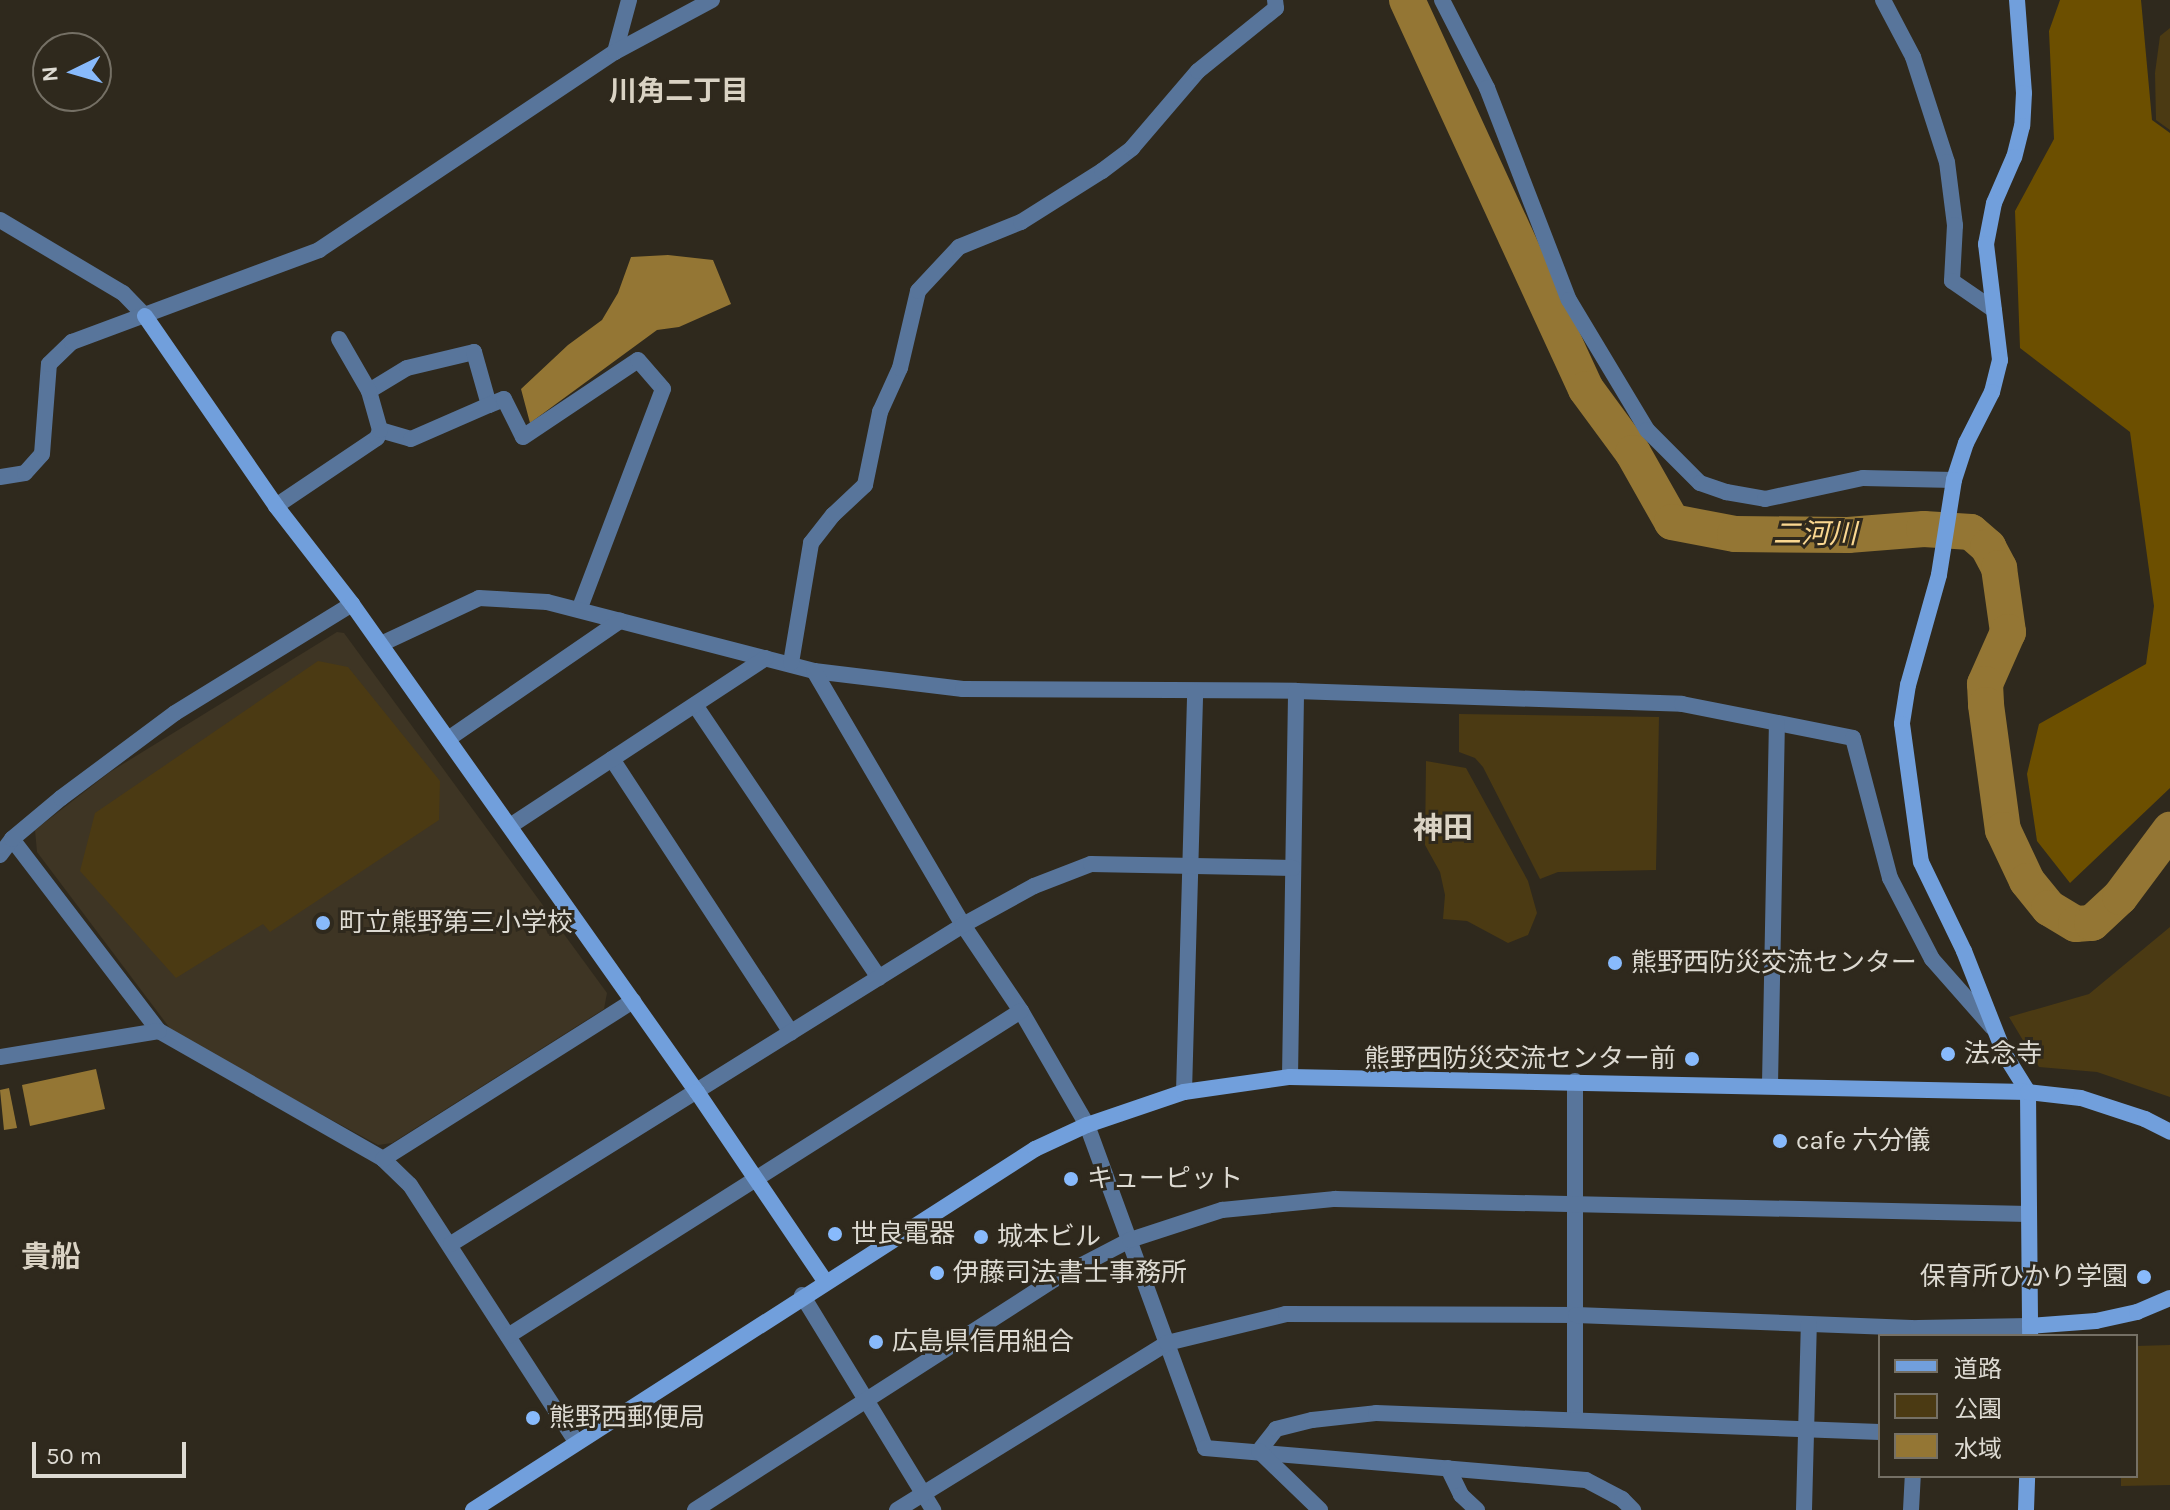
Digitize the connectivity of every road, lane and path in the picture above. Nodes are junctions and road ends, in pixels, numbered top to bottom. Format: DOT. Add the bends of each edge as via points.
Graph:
graph roads {
  1 [pos="629,0"];
  2 [pos="712,0"];
  3 [pos="1275,0"];
  4 [pos="1442,0"];
  5 [pos="1883,0"];
  6 [pos="2017,0"];
  7 [pos="615,52"];
  8 [pos="0,220"];
  9 [pos="1994,310"];
  10 [pos="145,316"];
  11 [pos="339,339"];
  12 [pos="369,391"];
  13 [pos="489,405"];
  14 [pos="380,430"];
  15 [pos="0,477"];
  16 [pos="1954,480"];
  17 [pos="276,506"];
  18 [pos="352,604"];
  19 [pos="579,610"];
  20 [pos="620,621"];
  21 [pos="381,644"];
  22 [pos="766,658"];
  23 [pos="791,663"];
  24 [pos="814,671"];
  25 [pos="1296,691"];
  26 [pos="1195,692"];
  27 [pos="695,705"];
  28 [pos="1777,723"];
  29 [pos="448,739"];
  30 [pos="612,759"];
  31 [pos="510,826"];
  32 [pos="12,839"];
  33 [pos="0,855"];
  34 [pos="1190,864"];
  35 [pos="1293,868"];
  36 [pos="963,925"];
  37 [pos="879,978"];
  38 [pos="633,1001"];
  39 [pos="1021,1011"];
  40 [pos="1993,1028"];
  41 [pos="159,1031"];
  42 [pos="791,1033"];
  43 [pos="0,1057"];
  44 [pos="1290,1077"];
  45 [pos="1575,1081"];
  46 [pos="1770,1084"];
  47 [pos="697,1092"];
  48 [pos="1184,1092"];
  49 [pos="2028,1092"];
  50 [pos="1087,1125"];
  51 [pos="2170,1132"];
  52 [pos="383,1159"];
  53 [pos="756,1179"];
  54 [pos="1576,1204"];
  55 [pos="2029,1214"];
  56 [pos="1130,1240"];
  57 [pos="451,1244"];
  58 [pos="825,1281"];
  59 [pos="802,1295"];
  60 [pos="2170,1298"];
  61 [pos="1576,1315"];
  62 [pos="1809,1324"];
  63 [pos="2030,1331"];
  64 [pos="1918,1332"];
  65 [pos="508,1336"];
  66 [pos="1167,1343"];
  67 [pos="867,1400"];
  68 [pos="1575,1420"];
  69 [pos="1806,1429"];
  70 [pos="1878,1432"];
  71 [pos="576,1442"];
  72 [pos="1259,1451"];
  73 [pos="1448,1468"];
  74 [pos="1913,1478"];
  75 [pos="2027,1478"];
  76 [pos="925,1492"];
  77 [pos="492,1505"];
  78 [pos="473,1510"];
  79 [pos="695,1510"];
  80 [pos="897,1510"];
  81 [pos="933,1510"];
  82 [pos="1320,1510"];
  83 [pos="1477,1510"];
  84 [pos="1633,1510"];
  85 [pos="1804,1510"];
  86 [pos="1911,1510"];
  87 [pos="2026,1510"];
  1 -- 7 [label="street"];
  2 -- 7 [label="street"];
  3 -- 23 [label="street" via="1276,8 1198,71 1132,148 1021,222 959,247 918,291 900,368 880,412 865,485 811,543"];
  4 -- 16 [label="street" via="1487,88 1569,300 1647,430 1700,483 1765,499 1863,478"];
  5 -- 9 [label="street" via="1913,57 1947,162 1955,225 1952,281"];
  6 -- 9 [label="street" via="2022,126 1986,244"];
  7 -- 10 [label="street" via="319,250"];
  8 -- 10 [label="street" via="123,293"];
  9 -- 16 [label="street" via="2000,360"];
  10 -- 15 [label="street" via="72,342 49,364 42,454 25,473"];
  10 -- 17 [label="street"];
  11 -- 12 [label="street"];
  12 -- 13 [label="street" via="407,368 474,352"];
  12 -- 14 [label="street"];
  13 -- 14 [label="street" via="411,439"];
  13 -- 19 [label="street" via="504,399 523,437 638,360 663,389"];
  14 -- 17 [label="street" via="377,438"];
  16 -- 40 [label="street" via="1939,575 1908,685 1903,738 1921,862 1964,951"];
  17 -- 18 [label="street"];
  18 -- 21 [label="street"];
  18 -- 32 [label="street" via="175,713"];
  19 -- 20 [label="street"];
  19 -- 21 [label="street" via="547,602 479,598"];
  20 -- 22 [label="street"];
  20 -- 29 [label="street"];
  21 -- 29 [label="street"];
  22 -- 23 [label="street"];
  22 -- 27 [label="street"];
  23 -- 24 [label="street"];
  24 -- 26 [label="street" via="963,689"];
  24 -- 36 [label="street"];
  25 -- 26 [label="street"];
  25 -- 28 [label="street" via="1682,704"];
  25 -- 35 [label="street"];
  26 -- 34 [label="street"];
  27 -- 30 [label="street"];
  27 -- 37 [label="street"];
  28 -- 40 [label="street" via="1853,738 1890,878 1932,959"];
  28 -- 46 [label="street"];
  29 -- 31 [label="street"];
  30 -- 31 [label="street"];
  30 -- 42 [label="street"];
  31 -- 38 [label="street"];
  32 -- 33 [label="street"];
  32 -- 41 [label="street"];
  34 -- 35 [label="street"];
  34 -- 36 [label="street" via="1091,864 1034,886"];
  34 -- 48 [label="street"];
  35 -- 44 [label="street"];
  36 -- 37 [label="street"];
  36 -- 39 [label="street"];
  37 -- 42 [label="street"];
  38 -- 47 [label="street"];
  38 -- 52 [label="street"];
  39 -- 50 [label="street"];
  39 -- 53 [label="street"];
  40 -- 49 [label="street"];
  41 -- 43 [label="street"];
  41 -- 52 [label="street"];
  42 -- 47 [label="street"];
  44 -- 45 [label="street"];
  44 -- 48 [label="street"];
  45 -- 46 [label="street"];
  45 -- 54 [label="street"];
  46 -- 49 [label="street"];
  47 -- 53 [label="street"];
  47 -- 57 [label="street"];
  48 -- 50 [label="street"];
  49 -- 51 [label="street" via="2081,1098"];
  49 -- 55 [label="street"];
  50 -- 56 [label="street"];
  50 -- 58 [label="street" via="1035,1149"];
  52 -- 57 [label="street" via="410,1185"];
  53 -- 58 [label="street"];
  53 -- 65 [label="street"];
  54 -- 55 [label="street"];
  54 -- 56 [label="street" via="1285,1201 1222,1210"];
  54 -- 61 [label="street"];
  55 -- 63 [label="street"];
  56 -- 66 [label="street"];
  56 -- 67 [label="street" via="1055,1279"];
  57 -- 65 [label="street"];
  58 -- 59 [label="street"];
  59 -- 67 [label="street"];
  59 -- 71 [label="street"];
  60 -- 63 [label="street" via="2137,1312"];
  61 -- 62 [label="street"];
  61 -- 66 [label="street" via="1286,1314"];
  61 -- 68 [label="street"];
  62 -- 64 [label="street"];
  62 -- 69 [label="street"];
  63 -- 64 [label="street"];
  65 -- 71 [label="street"];
  66 -- 72 [label="street" via="1205,1448"];
  66 -- 76 [label="street"];
  67 -- 76 [label="street"];
  67 -- 79 [label="street"];
  68 -- 69 [label="street"];
  68 -- 72 [label="street" via="1376,1413 1276,1429"];
  69 -- 70 [label="street"];
  69 -- 85 [label="street"];
  71 -- 77 [label="street"];
  72 -- 73 [label="street"];
  72 -- 82 [label="street"];
  73 -- 83 [label="street" via="1461,1495"];
  73 -- 84 [label="street" via="1586,1480"];
  74 -- 86 [label="street"];
  75 -- 87 [label="street"];
  76 -- 80 [label="street"];
  76 -- 81 [label="street"];
  77 -- 78 [label="street"];
}
